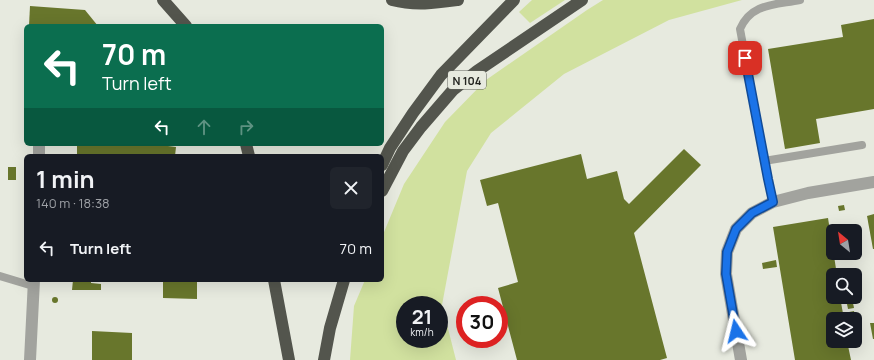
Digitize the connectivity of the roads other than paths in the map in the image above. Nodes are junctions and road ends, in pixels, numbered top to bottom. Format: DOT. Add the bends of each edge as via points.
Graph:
graph roads {
  1 [pos="163,0"];
  2 [pos="392,0"];
  3 [pos="458,0"];
  4 [pos="514,0"];
  5 [pos="582,0"];
  6 [pos="800,0"];
  7 [pos="184,24"];
  8 [pos="862,144"];
  9 [pos="764,160"];
  10 [pos="384,161"];
  11 [pos="874,182"];
  12 [pos="384,186"];
  13 [pos="773,202"];
  14 [pos="0,276"];
  15 [pos="24,281"];
  16 [pos="274,282"];
  17 [pos="343,282"];
  18 [pos="33,283"];
  19 [pos="30,360"];
  20 [pos="289,360"];
  21 [pos="324,360"];
  22 [pos="741,360"];
  1 -- 7 [label="highway"];
  2 -- 3 [label="highway" via="429,4"];
  4 -- 10 [label="highway" via="441,75 409,118"];
  5 -- 12 [label="highway, N 104" via="477,71 454,90 403,151"];
  6 -- 9 [label="lane" via="757,9 744,21 740,29"];
  8 -- 9 [label="lane"];
  9 -- 13 [label="lane"];
  11 -- 13 [label="street"];
  13 -- 22 [label="street" via="752,213 736,229 727,252 726,274"];
  14 -- 15 [label="lane"];
  16 -- 20 [label="highway"];
  17 -- 21 [label="highway"];
  18 -- 19 [label="street"];
}
